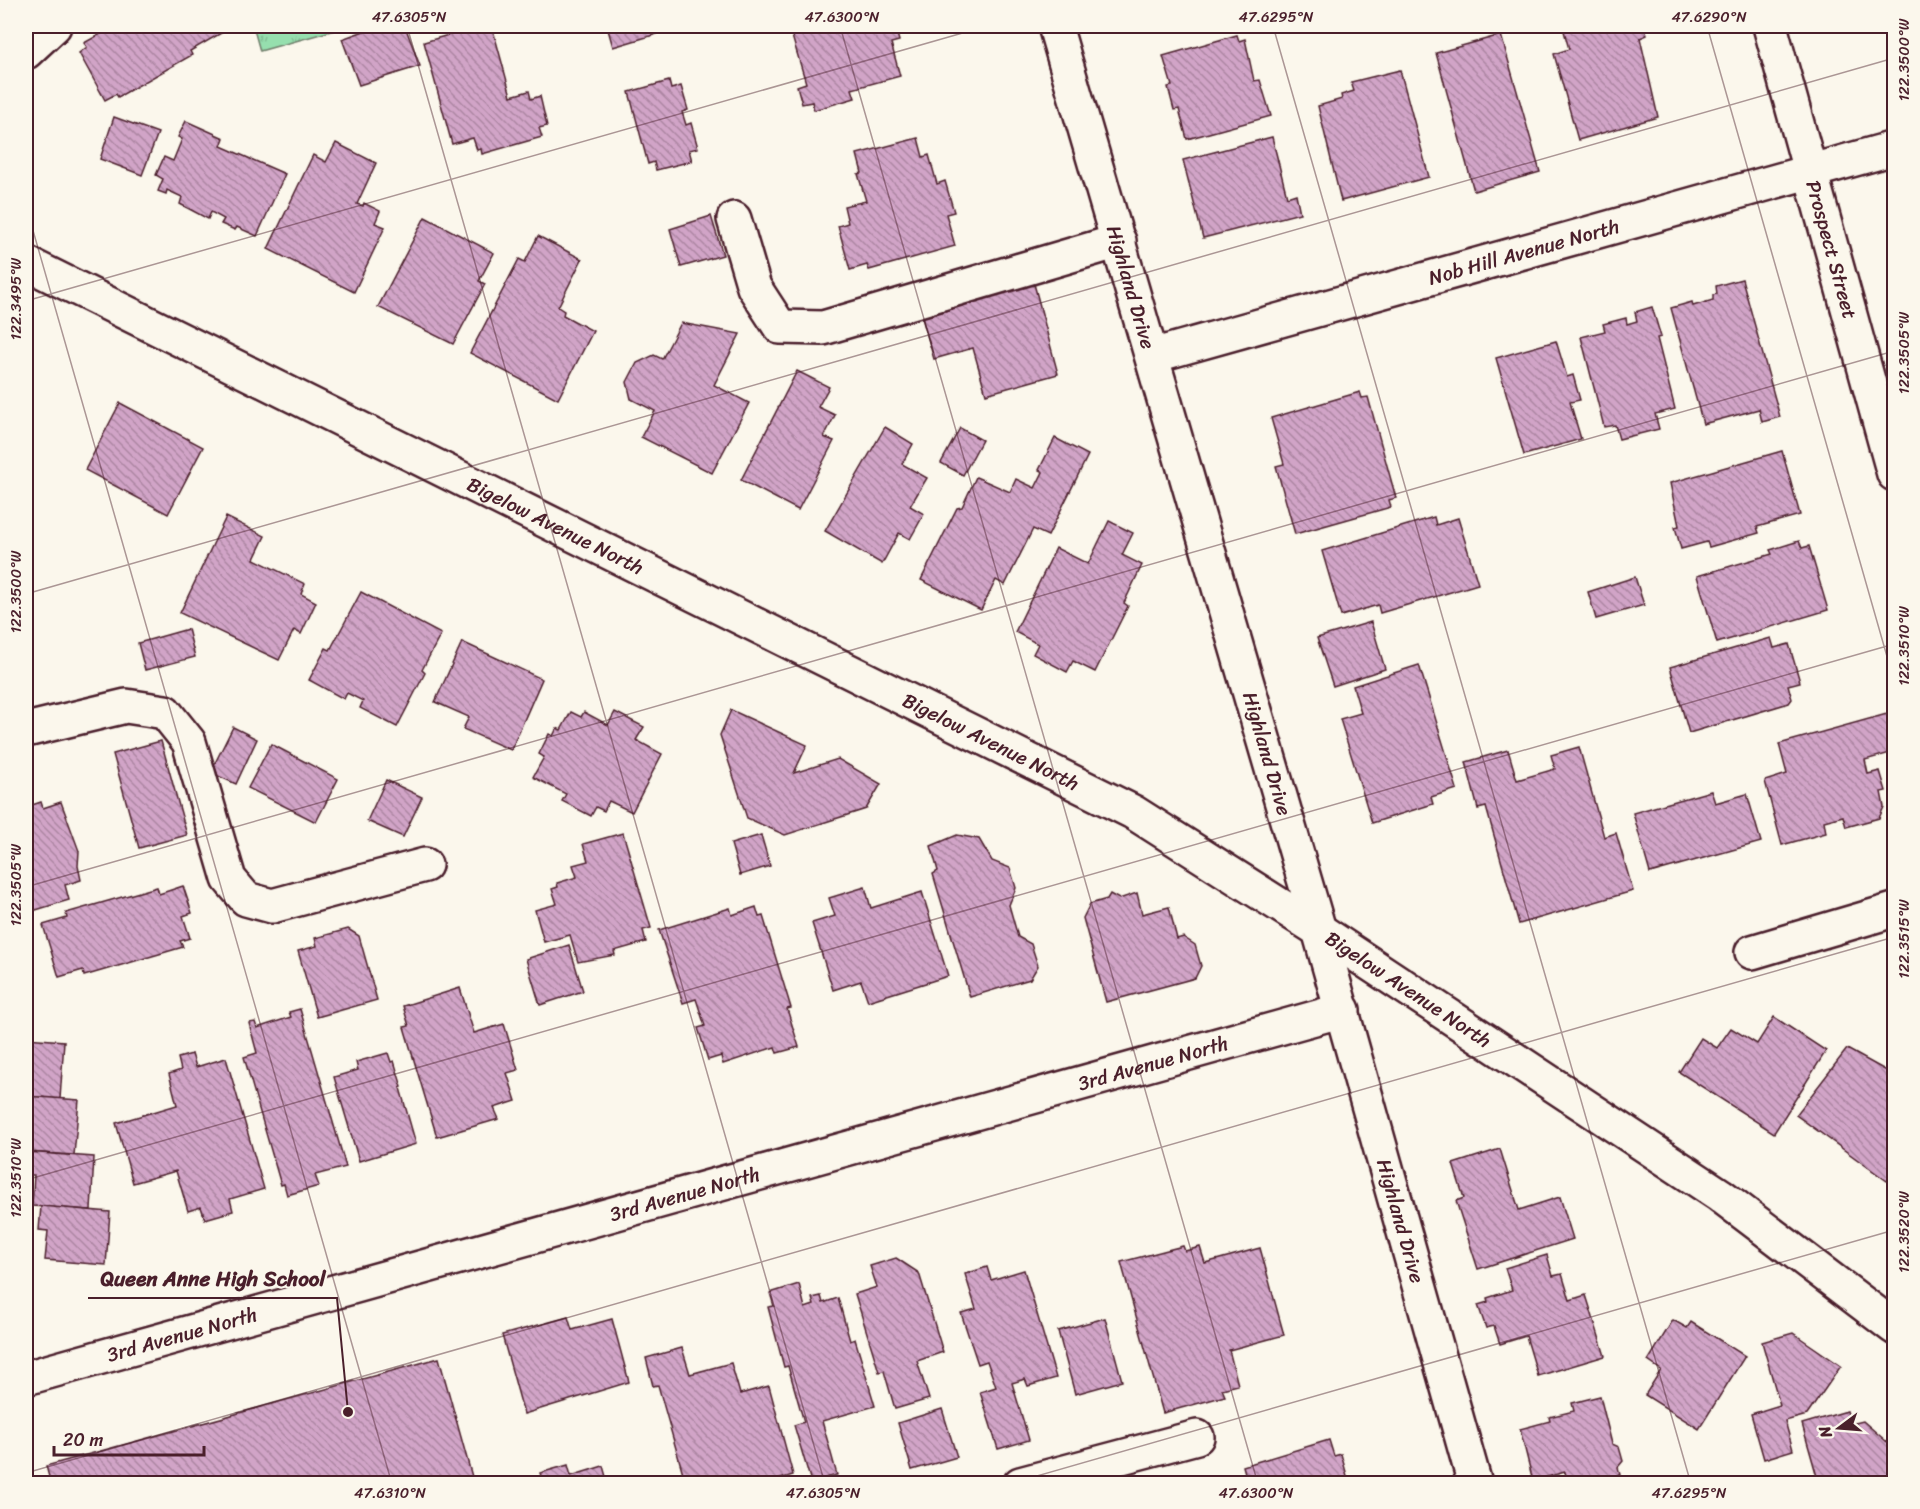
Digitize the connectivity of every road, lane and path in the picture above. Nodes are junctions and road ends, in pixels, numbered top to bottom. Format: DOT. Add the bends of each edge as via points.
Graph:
graph roads {
  1 [pos="54,26"];
  2 [pos="1055,26"];
  3 [pos="1770,26"];
  4 [pos="26,52"];
  5 [pos="1894,148"];
  6 [pos="1811,171"];
  7 [pos="734,219"];
  8 [pos="1119,241"];
  9 [pos="26,263"];
  10 [pos="1152,356"];
  11 [pos="1894,474"];
  12 [pos="26,730"];
  13 [pos="425,865"];
  14 [pos="1894,910"];
  15 [pos="1320,930"];
  16 [pos="1752,952"];
  17 [pos="1343,1010"];
  18 [pos="1894,1327"];
  19 [pos="26,1378"];
  20 [pos="1197,1437"];
  21 [pos="1020,1484"];
  22 [pos="1475,1484"];
  1 -- 4 [label="street"];
  2 -- 8 [label="street, Highland Drive"];
  3 -- 6 [label="street, Prospect Street"];
  5 -- 6 [label="street, Nob Hill Avenue North"];
  6 -- 10 [label="street, Nob Hill Avenue North"];
  6 -- 11 [label="street, Prospect Street"];
  7 -- 8 [label="street" via="754,287 780,327 823,328"];
  8 -- 10 [label="street, Highland Drive"];
  9 -- 15 [label="street, Bigelow Avenue North" via="1133,812"];
  10 -- 15 [label="street, Highland Drive"];
  12 -- 13 [label="street" via="126,706 165,712 189,742 229,879 246,899 272,906"];
  14 -- 16 [label="street"];
  15 -- 17 [label="street, Highland Drive"];
  15 -- 18 [label="street, Bigelow Avenue North" via="1720,1196"];
  17 -- 19 [label="street, 3rd Avenue North"];
  17 -- 22 [label="street, Highland Drive"];
  20 -- 21 [label="street"];
}
